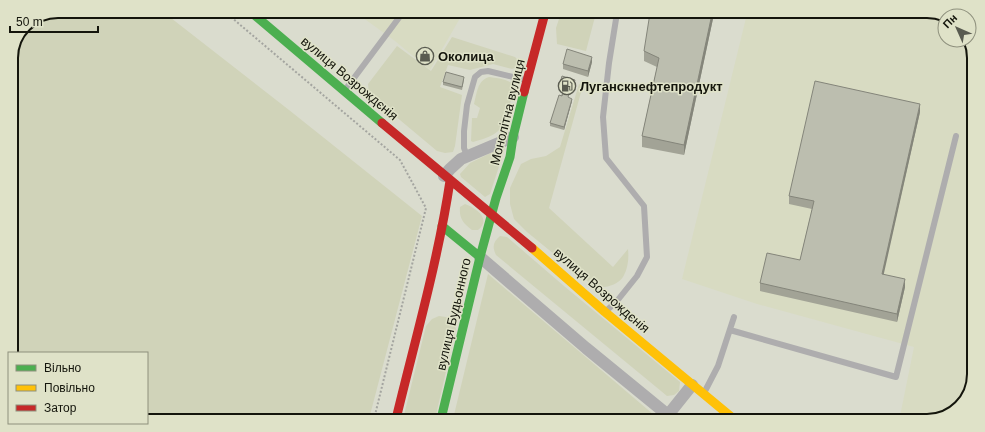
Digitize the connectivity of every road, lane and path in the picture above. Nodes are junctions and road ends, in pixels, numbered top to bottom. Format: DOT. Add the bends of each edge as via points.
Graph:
graph roads {
  1 [pos="232,18"];
  2 [pos="258,18"];
  3 [pos="399,18"];
  4 [pos="544,18"];
  5 [pos="616,18"];
  6 [pos="528,80"];
  7 [pos="344,92"];
  8 [pos="956,136"];
  9 [pos="513,137"];
  10 [pos="467,156"];
  11 [pos="447,178"];
  12 [pos="492,216"];
  13 [pos="442,226"];
  14 [pos="480,257"];
  15 [pos="605,312"];
  16 [pos="734,317"];
  17 [pos="730,330"];
  18 [pos="692,385"];
  19 [pos="703,394"];
  20 [pos="375,414"];
  21 [pos="397,414"];
  22 [pos="442,414"];
  23 [pos="667,414"];
  24 [pos="673,414"];
  25 [pos="728,414"];
  1 -- 20 [label="path" via="400,160 426,208"];
  2 -- 7 [label="main road, вулиця Возрождєнія"];
  3 -- 7 [label="lane"];
  4 -- 6 [label="main road, Монолітна вулиця"];
  5 -- 15 [label="lane" via="603,117 606,158 644,206 647,257 637,276"];
  6 -- 9 [label="main road, Монолітна вулиця"];
  6 -- 10 [label="lane" via="488,71 481,72 475,77 467,105 464,131 464,148"];
  7 -- 11 [label="main road, вулиця Возрождєнія"];
  8 -- 17 [label="lane" via="896,377"];
  9 -- 10 [label="street"];
  9 -- 12 [label="main road, Монолітна вулиця"];
  10 -- 11 [label="street" via="455,164"];
  11 -- 12 [label="main road, вулиця Возрождєнія"];
  11 -- 13 [label="main road"];
  12 -- 14 [label="main road, вулиця Будьонного"];
  12 -- 15 [label="main road, вулиця Возрождєнія"];
  13 -- 14 [label="main road"];
  13 -- 21 [label="main road"];
  14 -- 22 [label="main road, вулиця Будьонного"];
  14 -- 23 [label="street"];
  15 -- 18 [label="main road, вулиця Возрождєнія"];
  16 -- 17 [label="lane"];
  17 -- 19 [label="lane" via="718,366"];
  18 -- 19 [label="main road, вулиця Возрождєнія"];
  18 -- 24 [label="street"];
  19 -- 25 [label="main road, вулиця Возрождєнія"];
}
